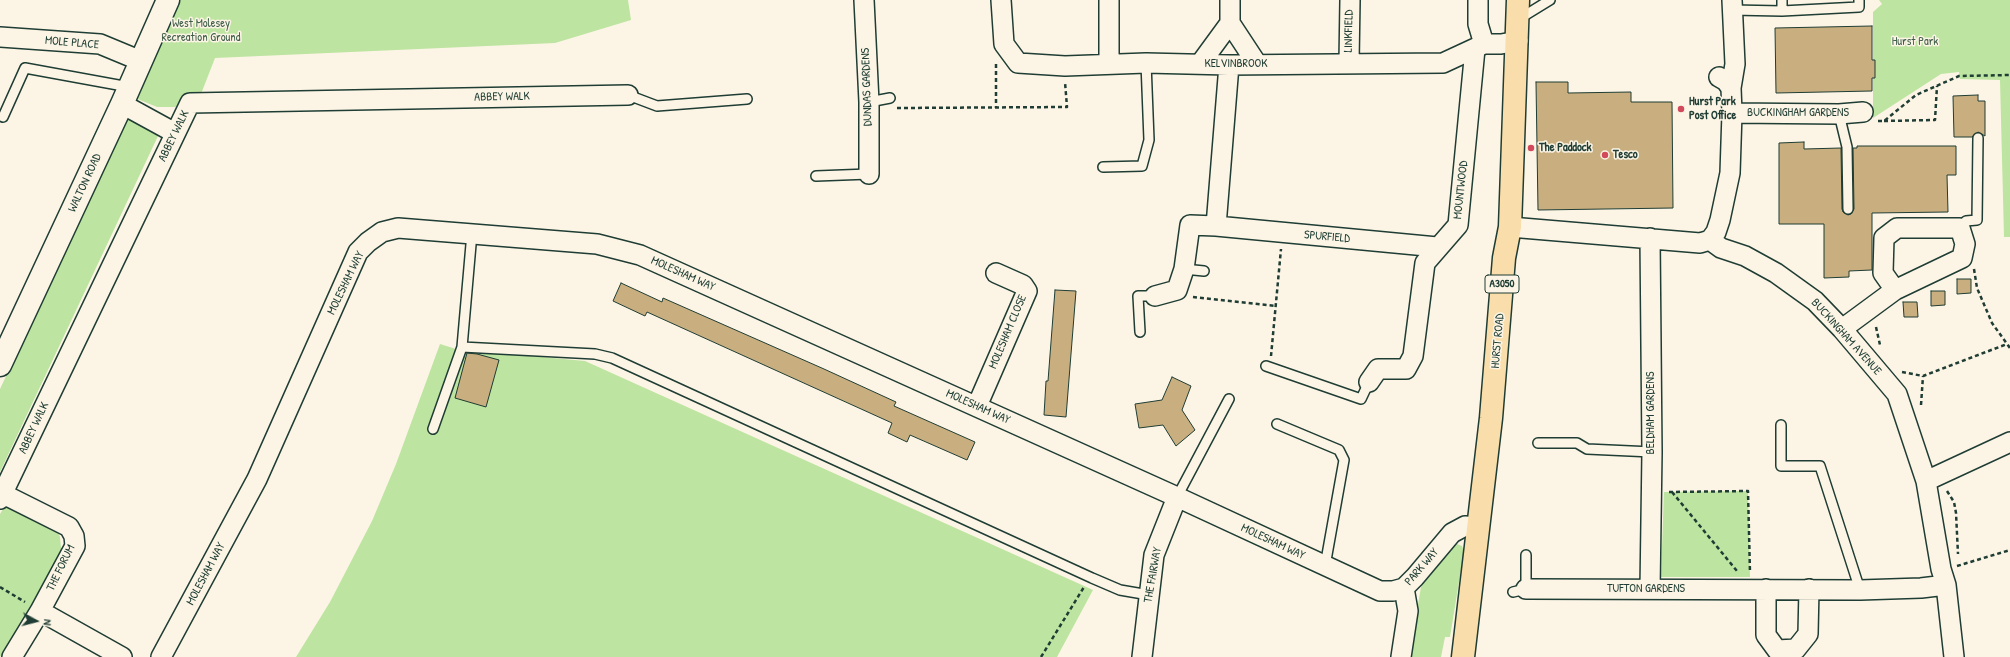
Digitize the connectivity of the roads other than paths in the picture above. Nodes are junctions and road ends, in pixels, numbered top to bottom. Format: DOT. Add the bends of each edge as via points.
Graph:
graph roads {
  1 [pos="168,0"];
  2 [pos="864,0"];
  3 [pos="1001,0"];
  4 [pos="1109,0"];
  5 [pos="1230,0"];
  6 [pos="1350,0"];
  7 [pos="1478,0"];
  8 [pos="1550,0"];
  9 [pos="1782,0"];
  10 [pos="1859,0"];
  11 [pos="1732,5"];
  12 [pos="1518,9"];
  13 [pos="1782,11"];
  14 [pos="1230,23"];
  15 [pos="0,37"];
  16 [pos="1518,41"];
  17 [pos="1480,46"];
  18 [pos="141,61"];
  19 [pos="1349,62"];
  20 [pos="1146,63"];
  21 [pos="1109,64"];
  22 [pos="1200,64"];
  23 [pos="1257,64"];
  24 [pos="1229,65"];
  25 [pos="628,95"];
  26 [pos="126,96"];
  27 [pos="890,98"];
  28 [pos="747,99"];
  29 [pos="868,102"];
  30 [pos="1863,112"];
  31 [pos="1732,113"];
  32 [pos="1839,114"];
  33 [pos="3,117"];
  34 [pos="175,133"];
  35 [pos="1978,138"];
  36 [pos="1103,166"];
  37 [pos="869,174"];
  38 [pos="816,176"];
  39 [pos="1848,209"];
  40 [pos="1216,226"];
  41 [pos="1510,227"];
  42 [pos="1960,228"];
  43 [pos="472,233"];
  44 [pos="1650,238"];
  45 [pos="1710,240"];
  46 [pos="1437,247"];
  47 [pos="1184,269"];
  48 [pos="1204,271"];
  49 [pos="996,273"];
  50 [pos="1895,290"];
  51 [pos="1155,296"];
  52 [pos="1842,329"];
  53 [pos="1140,332"];
  54 [pos="5,343"];
  55 [pos="462,347"];
  56 [pos="0,365"];
  57 [pos="1268,367"];
  58 [pos="1369,382"];
  59 [pos="1229,399"];
  60 [pos="976,406"];
  61 [pos="1277,424"];
  62 [pos="1781,425"];
  63 [pos="433,429"];
  64 [pos="2010,442"];
  65 [pos="1538,443"];
  66 [pos="1652,452"];
  67 [pos="1926,481"];
  68 [pos="2,496"];
  69 [pos="1177,497"];
  70 [pos="1478,527"];
  71 [pos="1526,555"];
  72 [pos="1325,566"];
  73 [pos="1944,577"];
  74 [pos="1404,588"];
  75 [pos="1650,589"];
  76 [pos="1759,589"];
  77 [pos="1809,589"];
  78 [pos="1520,590"];
  79 [pos="1860,590"];
  80 [pos="1149,595"];
  81 [pos="40,611"];
  82 [pos="12,657"];
  83 [pos="122,657"];
  84 [pos="161,657"];
  85 [pos="1142,657"];
  86 [pos="1401,657"];
  87 [pos="1462,657"];
  88 [pos="1954,657"];
  1 -- 18 [label="main road, WALTON ROAD"];
  2 -- 29 [label="street, DUNDAS GARDENS"];
  3 -- 21 [label="street, KELVINBROOK" via="1004,44 1018,63 1065,66"];
  4 -- 21 [label="street"];
  5 -- 14 [label="street"];
  6 -- 19 [label="street, LINKFIELD"];
  7 -- 17 [label="street"];
  8 -- 12 [label="lane" via="1541,7"];
  9 -- 13 [label="lane"];
  10 -- 13 [label="lane" via="1859,7"];
  11 -- 13 [label="lane"];
  11 -- 31 [label="street" via="1735,64 1720,80"];
  12 -- 16 [label="main road, HURST ROAD / A3050"];
  14 -- 22 [label="street"];
  14 -- 23 [label="street"];
  15 -- 18 [label="street, MOLE PLACE" via="100,44"];
  16 -- 17 [label="street, KELVINBROOK"];
  16 -- 41 [label="main road, HURST ROAD / A3050"];
  17 -- 19 [label="street, KELVINBROOK" via="1443,63"];
  17 -- 46 [label="street, MOUNTWOOD" via="1458,225"];
  18 -- 26 [label="main road, WALTON ROAD"];
  19 -- 23 [label="street, KELVINBROOK"];
  20 -- 21 [label="street, KELVINBROOK"];
  20 -- 22 [label="street, KELVINBROOK"];
  20 -- 36 [label="lane" via="1149,140 1142,166"];
  22 -- 24 [label="street, KELVINBROOK"];
  23 -- 24 [label="street, KELVINBROOK"];
  24 -- 40 [label="street"];
  25 -- 28 [label="lane" via="657,106"];
  25 -- 34 [label="street, ABBEY WALK" via="190,103"];
  26 -- 33 [label="lane" via="25,68"];
  26 -- 34 [label="street"];
  26 -- 54 [label="main road, WALTON ROAD"];
  27 -- 29 [label="lane"];
  29 -- 37 [label="street, DUNDAS GARDENS"];
  30 -- 32 [label="street, BUCKINGHAM GARDENS"];
  31 -- 32 [label="street, BUCKINGHAM GARDENS"];
  31 -- 45 [label="street" via="1730,173 1720,220"];
  32 -- 39 [label="lane" via="1847,147"];
  34 -- 68 [label="street, ABBEY WALK"];
  35 -- 42 [label="lane" via="1977,220 1966,221"];
  37 -- 38 [label="lane"];
  40 -- 46 [label="street, SPURFIELD"];
  40 -- 47 [label="street, SPURFIELD" via="1190,225"];
  41 -- 44 [label="street"];
  41 -- 70 [label="main road, HURST ROAD / A3050" via="1504,258 1492,418"];
  42 -- 50 [label="street" via="1965,244 1962,258"];
  42 -- 50 [label="street" via="1897,228 1884,238 1883,273"];
  43 -- 55 [label="lane"];
  43 -- 60 [label="street, MOLESHAM WAY" via="597,244 640,255"];
  43 -- 84 [label="street, MOLESHAM WAY" via="398,228 382,232 358,252 260,473"];
  44 -- 45 [label="street" via="1700,243"];
  44 -- 66 [label="street, BELDHAM GARDENS"];
  45 -- 52 [label="street, BUCKINGHAM AVENUE" via="1721,248 1745,256 1776,273 1815,300"];
  46 -- 58 [label="street, MOUNTWOOD" via="1425,263 1414,356 1406,369 1378,369"];
  47 -- 48 [label="lane"];
  47 -- 51 [label="street, SPURFIELD" via="1178,290"];
  49 -- 60 [label="street, MOLESHAM CLOSE" via="1023,285 1027,291"];
  50 -- 52 [label="street"];
  51 -- 53 [label="lane" via="1138,296"];
  52 -- 67 [label="street, BUCKINGHAM AVENUE" via="1896,394"];
  54 -- 56 [label="main road, WALTON ROAD"];
  55 -- 63 [label="lane"];
  55 -- 80 [label="lane" via="595,354 612,358 1092,578 1120,590"];
  57 -- 58 [label="lane" via="1360,399"];
  59 -- 69 [label="lane"];
  60 -- 69 [label="street, MOLESHAM WAY"];
  61 -- 72 [label="lane" via="1339,450 1344,460"];
  62 -- 79 [label="lane" via="1781,466 1820,466"];
  64 -- 67 [label="street"];
  65 -- 66 [label="lane" via="1577,443 1587,448"];
  66 -- 75 [label="street, BELDHAM GARDENS"];
  67 -- 73 [label="street, BUCKINGHAM AVENUE"];
  68 -- 81 [label="street, THE FORUM" via="69,527 74,536 75,546"];
  69 -- 72 [label="street, MOLESHAM WAY"];
  69 -- 80 [label="street, THE FAIRWAY" via="1154,555"];
  70 -- 74 [label="street, PARK WAY" via="1465,526 1452,533"];
  70 -- 87 [label="main road, HURST ROAD / A3050"];
  71 -- 78 [label="lane"];
  72 -- 74 [label="street, MOLESHAM WAY" via="1380,590 1393,591"];
  73 -- 79 [label="street, TUFTON GARDENS" via="1921,588"];
  73 -- 88 [label="street, BUCKINGHAM AVENUE"];
  74 -- 86 [label="street, PARK WAY" via="1408,611"];
  75 -- 76 [label="street, TUFTON GARDENS"];
  75 -- 78 [label="street, TUFTON GARDENS"];
  76 -- 77 [label="street, TUFTON GARDENS"];
  76 -- 77 [label="street" via="1766,635 1777,650 1796,649 1808,634"];
  77 -- 79 [label="street, TUFTON GARDENS"];
  80 -- 85 [label="street, THE FAIRWAY"];
  81 -- 82 [label="street, THE FORUM"];
  81 -- 83 [label="street"];
}
